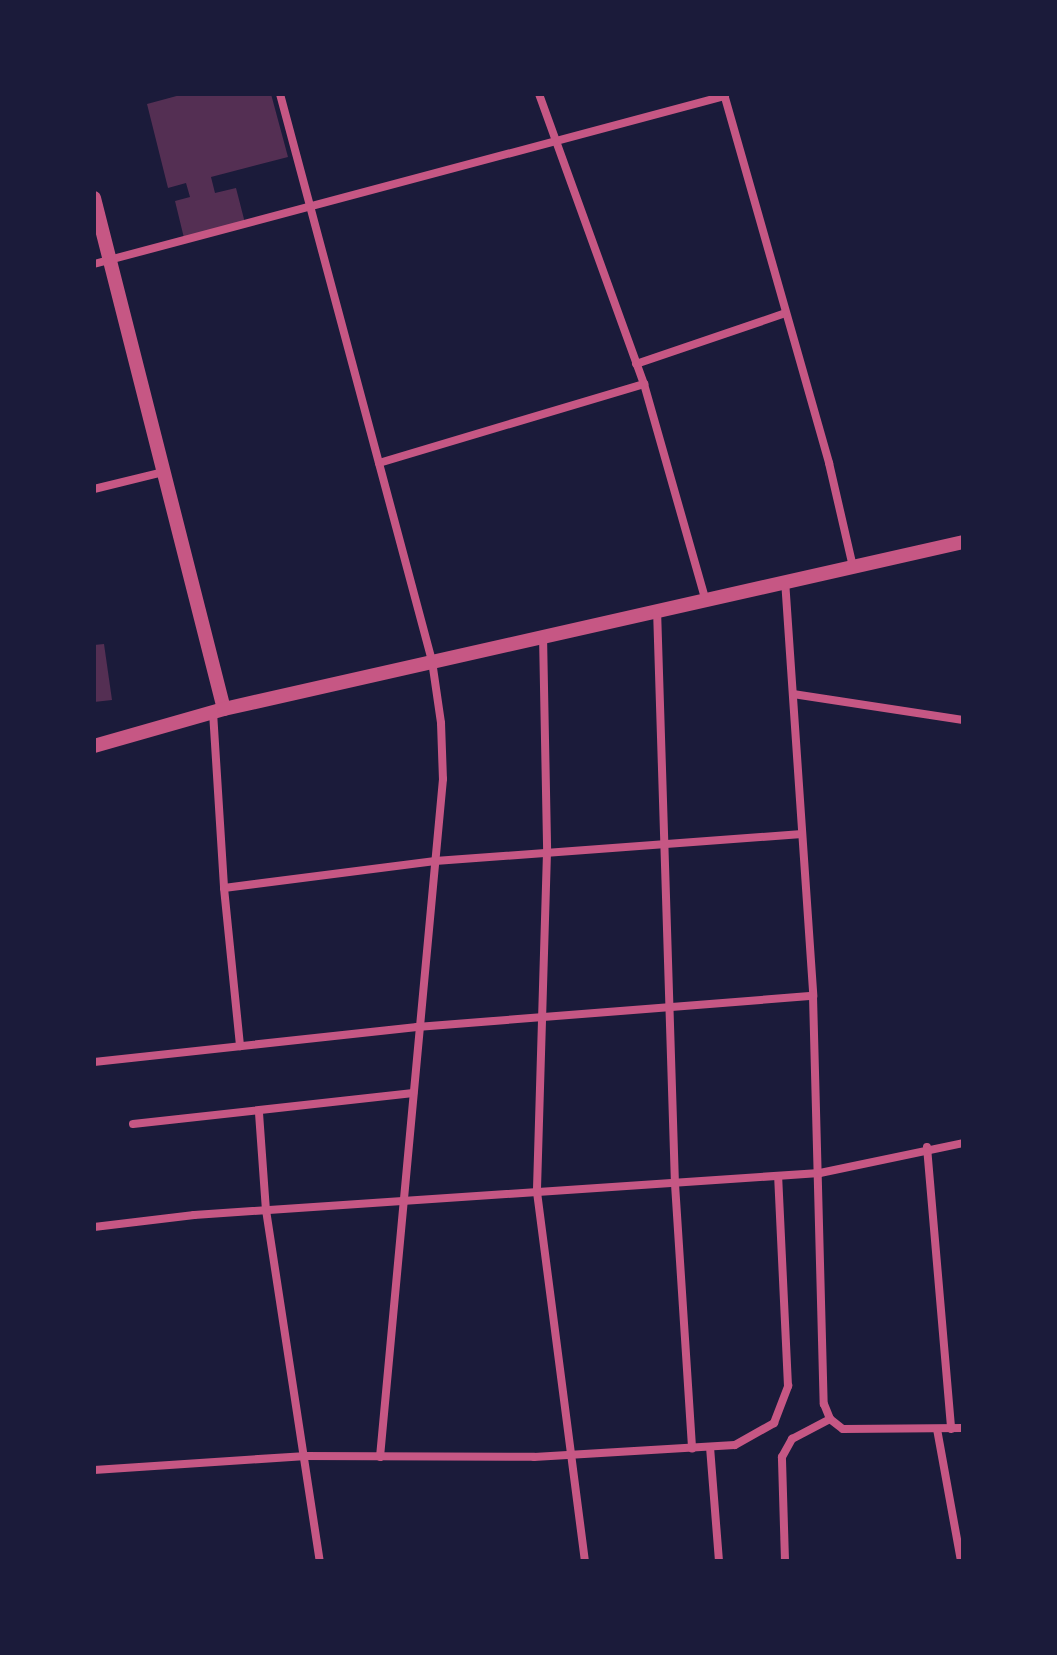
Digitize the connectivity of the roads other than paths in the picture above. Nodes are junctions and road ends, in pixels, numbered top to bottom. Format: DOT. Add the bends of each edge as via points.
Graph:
graph roads {
  1 [pos="280,94"];
  2 [pos="539,94"];
  3 [pos="724,95"];
  4 [pos="554,145"];
  5 [pos="94,198"];
  6 [pos="312,209"];
  7 [pos="110,260"];
  8 [pos="94,264"];
  9 [pos="786,313"];
  10 [pos="636,364"];
  11 [pos="644,384"];
  12 [pos="379,463"];
  13 [pos="164,472"];
  14 [pos="94,489"];
  15 [pos="963,542"];
  16 [pos="852,563"];
  17 [pos="785,579"];
  18 [pos="705,598"];
  19 [pos="657,609"];
  20 [pos="543,635"];
  21 [pos="432,661"];
  22 [pos="793,694"];
  23 [pos="219,711"];
  24 [pos="963,720"];
  25 [pos="94,746"];
  26 [pos="802,834"];
  27 [pos="662,841"];
  28 [pos="547,852"];
  29 [pos="435,861"];
  30 [pos="224,888"];
  31 [pos="813,996"];
  32 [pos="672,1007"];
  33 [pos="542,1017"];
  34 [pos="417,1027"];
  35 [pos="240,1046"];
  36 [pos="94,1062"];
  37 [pos="413,1093"];
  38 [pos="259,1113"];
  39 [pos="133,1124"];
  40 [pos="963,1143"];
  41 [pos="927,1147"];
  42 [pos="820,1173"];
  43 [pos="778,1177"];
  44 [pos="675,1184"];
  45 [pos="537,1192"];
  46 [pos="406,1200"];
  47 [pos="266,1210"];
  48 [pos="94,1227"];
  49 [pos="830,1419"];
  50 [pos="963,1428"];
  51 [pos="937,1429"];
  52 [pos="951,1429"];
  53 [pos="710,1447"];
  54 [pos="692,1448"];
  55 [pos="568,1454"];
  56 [pos="303,1456"];
  57 [pos="380,1457"];
  58 [pos="94,1470"];
  59 [pos="320,1561"];
  60 [pos="585,1561"];
  61 [pos="719,1561"];
  62 [pos="785,1561"];
  63 [pos="961,1561"];
  1 -- 6 [label="street"];
  2 -- 4 [label="street"];
  3 -- 4 [label="street"];
  3 -- 9 [label="street"];
  4 -- 6 [label="street"];
  4 -- 10 [label="street"];
  5 -- 7 [label="street"];
  6 -- 7 [label="street"];
  6 -- 12 [label="street"];
  7 -- 8 [label="street"];
  7 -- 13 [label="street"];
  9 -- 10 [label="street"];
  9 -- 16 [label="street"];
  10 -- 11 [label="street"];
  11 -- 12 [label="street"];
  11 -- 18 [label="street"];
  12 -- 21 [label="street"];
  13 -- 14 [label="street"];
  13 -- 23 [label="street"];
  15 -- 16 [label="street"];
  16 -- 17 [label="street"];
  17 -- 18 [label="street"];
  17 -- 22 [label="street"];
  18 -- 19 [label="street"];
  19 -- 20 [label="street"];
  19 -- 27 [label="street"];
  20 -- 21 [label="street"];
  20 -- 28 [label="street"];
  21 -- 23 [label="street"];
  21 -- 29 [label="street" via="443,779"];
  22 -- 24 [label="street"];
  22 -- 26 [label="street"];
  23 -- 25 [label="street"];
  23 -- 30 [label="street"];
  26 -- 27 [label="street"];
  26 -- 31 [label="street"];
  27 -- 28 [label="street"];
  27 -- 32 [label="street"];
  28 -- 29 [label="street"];
  28 -- 33 [label="street"];
  29 -- 30 [label="street"];
  29 -- 34 [label="street"];
  30 -- 35 [label="street"];
  31 -- 32 [label="street"];
  31 -- 42 [label="street"];
  32 -- 33 [label="street"];
  32 -- 44 [label="street"];
  33 -- 34 [label="street"];
  33 -- 45 [label="street"];
  34 -- 35 [label="street"];
  34 -- 37 [label="street"];
  35 -- 36 [label="street"];
  37 -- 38 [label="street"];
  37 -- 46 [label="street"];
  38 -- 39 [label="street"];
  38 -- 47 [label="street"];
  40 -- 41 [label="street"];
  41 -- 42 [label="street"];
  41 -- 52 [label="street"];
  42 -- 43 [label="street"];
  42 -- 49 [label="street" via="824,1404"];
  43 -- 44 [label="street"];
  43 -- 53 [label="street" via="788,1386 774,1423 735,1445"];
  44 -- 45 [label="street"];
  44 -- 54 [label="street"];
  45 -- 46 [label="street"];
  45 -- 55 [label="street"];
  46 -- 47 [label="street"];
  46 -- 57 [label="street"];
  47 -- 48 [label="street"];
  47 -- 56 [label="street"];
  49 -- 51 [label="street" via="843,1429 870,1433"];
  49 -- 62 [label="street" via="792,1439 782,1457"];
  50 -- 52 [label="street"];
  51 -- 52 [label="street"];
  51 -- 63 [label="street"];
  53 -- 54 [label="street"];
  53 -- 61 [label="street"];
  54 -- 55 [label="street"];
  55 -- 57 [label="street"];
  55 -- 60 [label="street"];
  56 -- 57 [label="street"];
  56 -- 58 [label="street"];
  56 -- 59 [label="street"];
}
